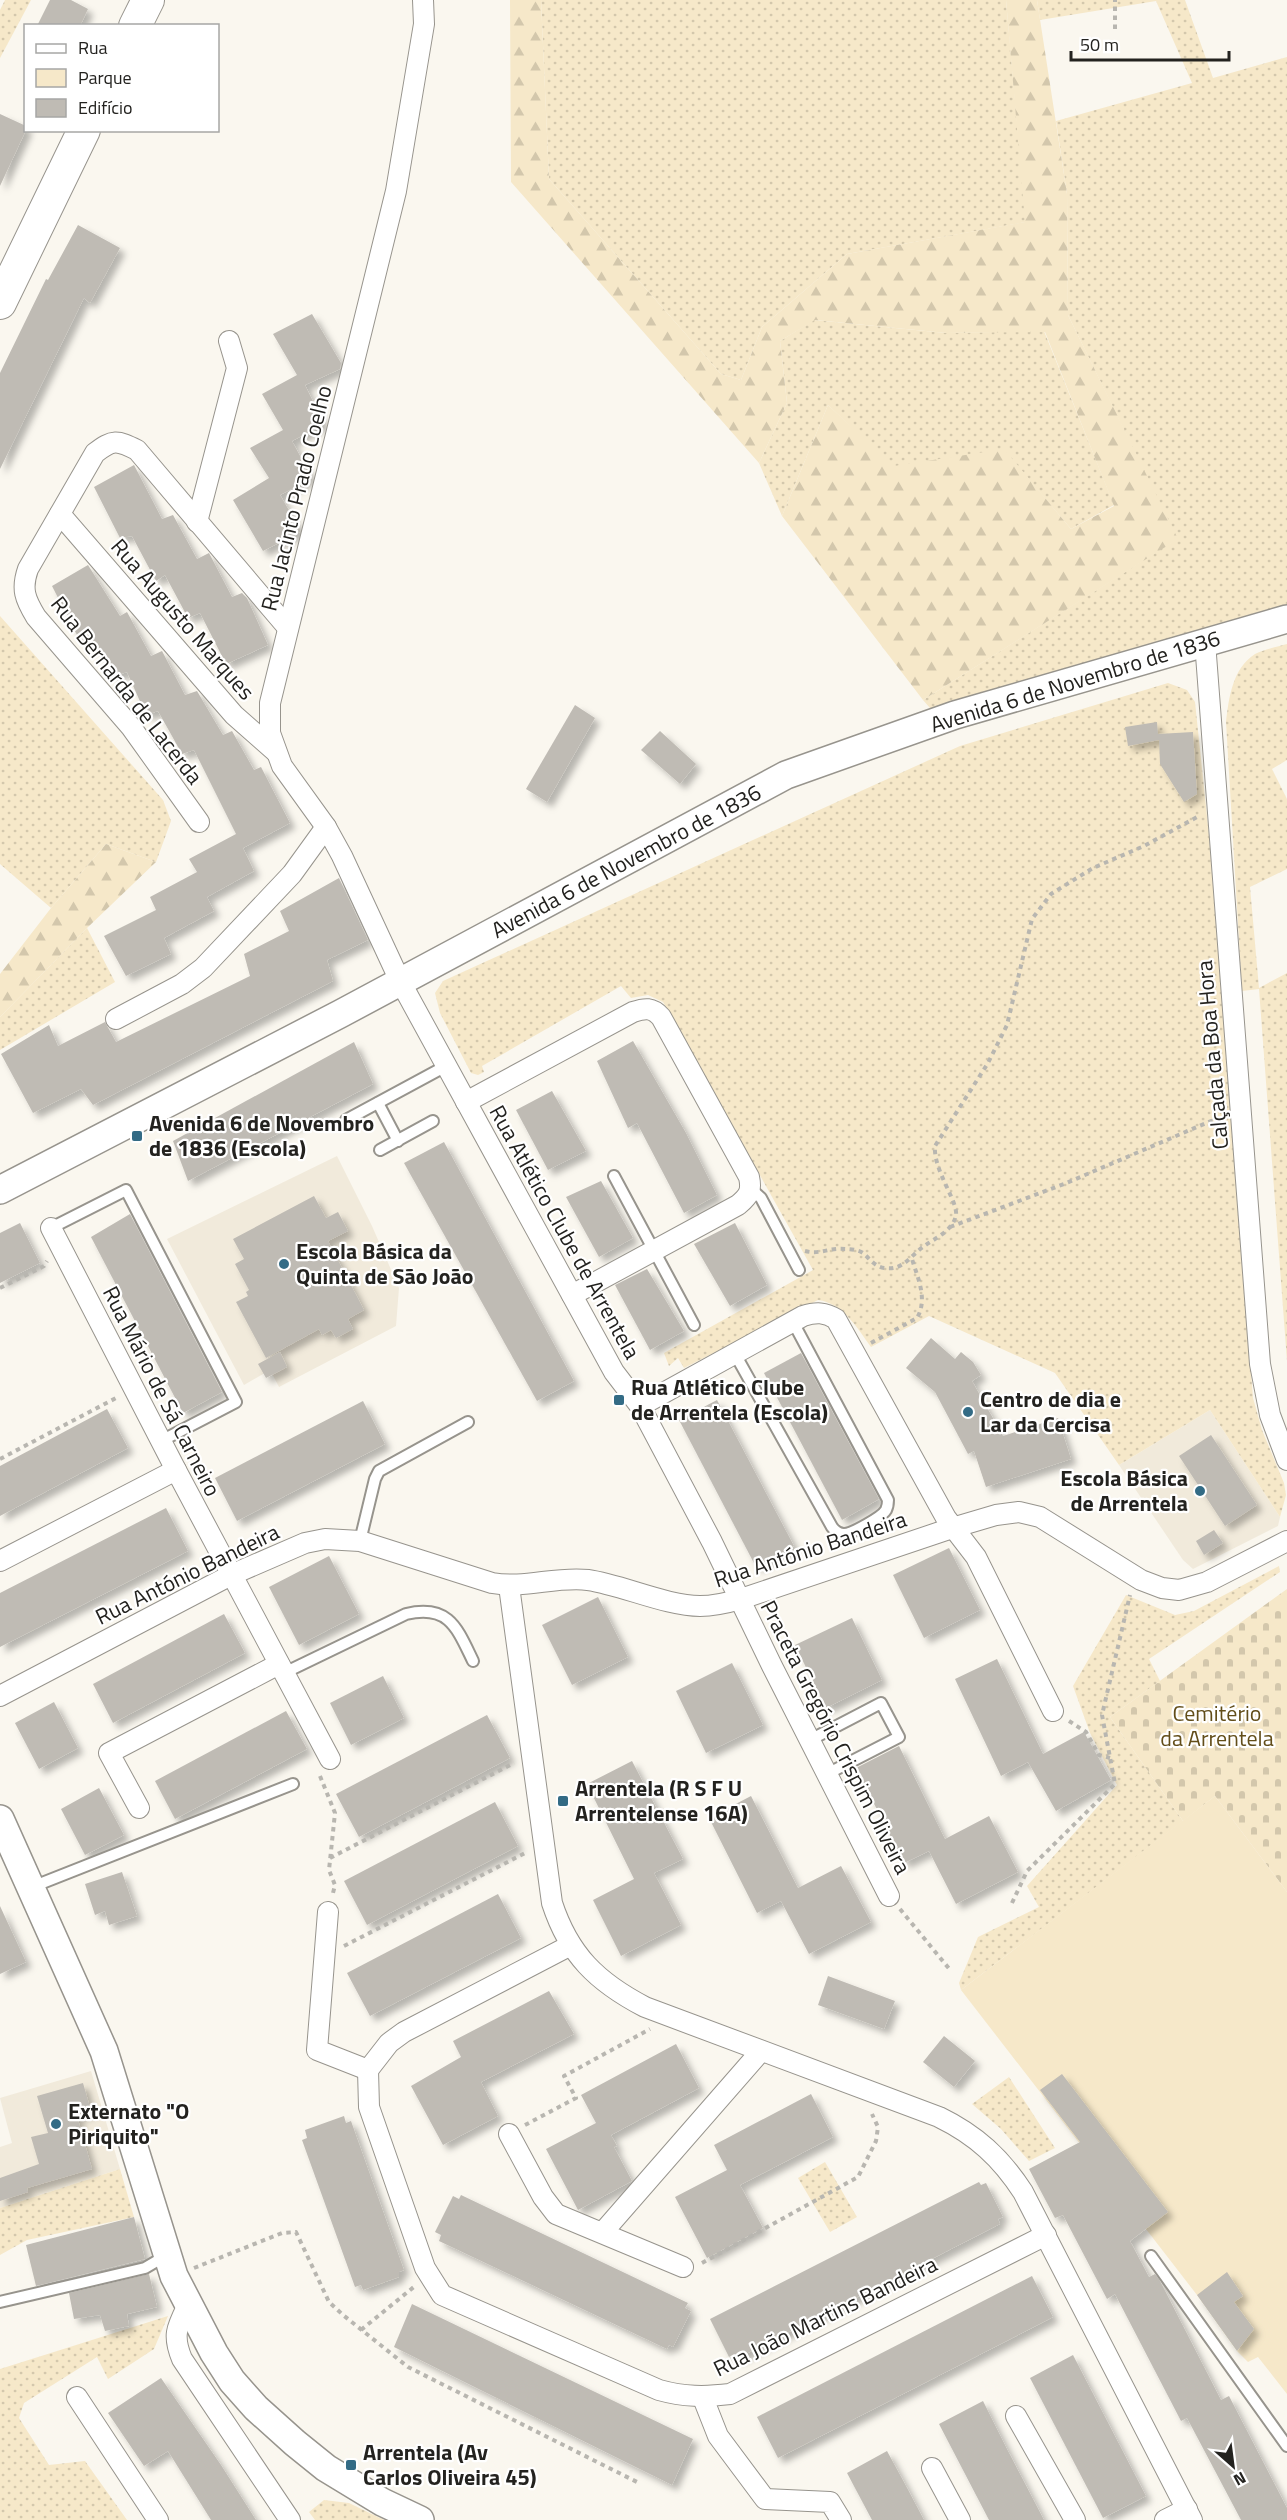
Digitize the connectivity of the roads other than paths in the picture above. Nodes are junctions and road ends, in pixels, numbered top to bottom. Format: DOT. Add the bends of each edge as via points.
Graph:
graph roads {
  1 [pos="148,0"];
  2 [pos="423,0"];
  3 [pos="136,24"];
  4 [pos="83,132"];
  5 [pos="0,303"];
  6 [pos="229,342"];
  7 [pos="60,514"];
  8 [pos="197,522"];
  9 [pos="1287,619"];
  10 [pos="288,628"];
  11 [pos="1204,642"];
  12 [pos="276,752"];
  13 [pos="199,822"];
  14 [pos="326,827"];
  15 [pos="400,981"];
  16 [pos="116,1019"];
  17 [pos="446,1066"];
  18 [pos="466,1102"];
  19 [pos="378,1103"];
  20 [pos="345,1120"];
  21 [pos="433,1121"];
  22 [pos="398,1141"];
  23 [pos="380,1150"];
  24 [pos="614,1176"];
  25 [pos="751,1189"];
  26 [pos="0,1190"];
  27 [pos="55,1235"];
  28 [pos="654,1251"];
  29 [pos="799,1270"];
  30 [pos="572,1295"];
  31 [pos="793,1322"];
  32 [pos="694,1325"];
  33 [pos="735,1354"];
  34 [pos="640,1406"];
  35 [pos="468,1422"];
  36 [pos="161,1441"];
  37 [pos="1287,1460"];
  38 [pos="176,1470"];
  39 [pos="952,1528"];
  40 [pos="360,1541"];
  41 [pos="1287,1541"];
  42 [pos="0,1561"];
  43 [pos="231,1575"];
  44 [pos="509,1586"];
  45 [pos="741,1599"];
  46 [pos="473,1661"];
  47 [pos="281,1669"];
  48 [pos="0,1696"];
  49 [pos="1053,1711"];
  50 [pos="810,1740"];
  51 [pos="330,1759"];
  52 [pos="827,1774"];
  53 [pos="293,1784"];
  54 [pos="139,1808"];
  55 [pos="0,1820"];
  56 [pos="32,1887"];
  57 [pos="889,1896"];
  58 [pos="328,1912"];
  59 [pos="571,1945"];
  60 [pos="761,2051"];
  61 [pos="368,2070"];
  62 [pos="509,2134"];
  63 [pos="603,2232"];
  64 [pos="1046,2235"];
  65 [pos="1151,2256"];
  66 [pos="170,2265"];
  67 [pos="683,2267"];
  68 [pos="0,2302"];
  69 [pos="188,2305"];
  70 [pos="77,2397"];
  71 [pos="703,2398"];
  72 [pos="1017,2416"];
  73 [pos="1287,2446"];
  74 [pos="932,2468"];
  75 [pos="1190,2514"];
  76 [pos="158,2520"];
  77 [pos="290,2520"];
  78 [pos="420,2520"];
  79 [pos="841,2520"];
  80 [pos="960,2520"];
  81 [pos="1075,2520"];
  82 [pos="1164,2520"];
  1 -- 3 [label="main road"];
  2 -- 10 [label="street, Rua Jacinto Prado Coelho" via="424,24 396,191"];
  4 -- 5 [label="main road"];
  6 -- 8 [label="street" via="237,368"];
  7 -- 8 [label="street, Rua Bernarda de Lacerda" via="95,453 110,442 122,442 136,450"];
  7 -- 12 [label="street, Rua Augusto Marques" via="234,716"];
  7 -- 13 [label="street, Rua Bernarda de Lacerda" via="28,569 23,589 27,601 36,617 130,727"];
  8 -- 10 [label="street, Rua Bernarda de Lacerda"];
  9 -- 11 [label="street, Avenida 6 de Novembro de 1836"];
  10 -- 12 [label="street, Rua Jacinto Prado Coelho" via="270,703 270,733"];
  11 -- 15 [label="street, Avenida 6 de Novembro de 1836" via="955,715 786,775"];
  11 -- 37 [label="street, Calçada da Boa Hora" via="1263,1388"];
  12 -- 14 [label="street, Rua Jacinto Prado Coelho"];
  14 -- 15 [label="street, Rua Jacinto Prado Coelho"];
  14 -- 16 [label="street" via="292,874 202,968 182,984"];
  15 -- 17 [label="street, Rua Atlético Clube de Arrentela"];
  15 -- 26 [label="street, Avenida 6 de Novembro de 1836"];
  17 -- 18 [label="street, Rua Atlético Clube de Arrentela"];
  17 -- 19 [label="lane"];
  18 -- 25 [label="street" via="633,1012 655,1010 749,1177"];
  18 -- 30 [label="street, Rua Atlético Clube de Arrentela"];
  19 -- 20 [label="lane"];
  19 -- 22 [label="lane"];
  21 -- 22 [label="lane"];
  22 -- 23 [label="lane"];
  24 -- 28 [label="lane"];
  25 -- 28 [label="street" via="738,1205"];
  25 -- 29 [label="lane" via="761,1198"];
  27 -- 36 [label="street, Rua Mário de Sá Carneiro"];
  27 -- 36 [label="lane" via="126,1190 236,1402"];
  28 -- 30 [label="street"];
  28 -- 32 [label="lane"];
  30 -- 34 [label="street, Rua Atlético Clube de Arrentela" via="614,1372"];
  31 -- 33 [label="street"];
  31 -- 33 [label="lane" via="888,1500 881,1516 851,1532 836,1532"];
  31 -- 39 [label="street" via="814,1313 827,1313 836,1319"];
  33 -- 34 [label="street"];
  34 -- 45 [label="street, Rua Atlético Clube de Arrentela"];
  35 -- 40 [label="lane" via="379,1471"];
  36 -- 38 [label="street, Rua Mário de Sá Carneiro"];
  38 -- 42 [label="street"];
  38 -- 43 [label="street, Rua Mário de Sá Carneiro"];
  39 -- 41 [label="street, Rua António Bandeira" via="1019,1512 1040,1517 1141,1580 1179,1590 1207,1582"];
  39 -- 45 [label="street, Rua António Bandeira"];
  39 -- 49 [label="street" via="976,1557"];
  40 -- 43 [label="street, Rua António Bandeira" via="325,1539 305,1543"];
  40 -- 44 [label="street, Rua António Bandeira"];
  43 -- 47 [label="street, Rua Mário de Sá Carneiro"];
  43 -- 48 [label="street, Rua António Bandeira"];
  44 -- 45 [label="street, Rua António Bandeira" via="588,1580 697,1606"];
  44 -- 59 [label="street" via="552,1903"];
  45 -- 50 [label="street, Praceta Gregório Crispim Oliveira"];
  46 -- 47 [label="lane" via="458,1629 448,1619 435,1612 421,1611"];
  47 -- 51 [label="street, Rua Mário de Sá Carneiro"];
  47 -- 54 [label="street" via="110,1753"];
  50 -- 52 [label="street, Praceta Gregório Crispim Oliveira"];
  50 -- 52 [label="lane" via="881,1703 899,1737"];
  52 -- 57 [label="street, Praceta Gregório Crispim Oliveira"];
  53 -- 56 [label="lane"];
  55 -- 56 [label="street"];
  56 -- 66 [label="street" via="104,2050"];
  58 -- 61 [label="street" via="317,2050"];
  59 -- 60 [label="street" via="594,1974 617,1993"];
  59 -- 61 [label="street" via="404,2032 389,2043"];
  60 -- 63 [label="street"];
  60 -- 64 [label="street" via="962,2128 1010,2172"];
  61 -- 71 [label="street, Rua João Martins Bandeira" via="369,2107 425,2268 442,2295 658,2390"];
  62 -- 63 [label="street" via="549,2207 556,2214"];
  63 -- 67 [label="street"];
  64 -- 71 [label="street, Rua João Martins Bandeira" via="730,2394"];
  64 -- 75 [label="street"];
  65 -- 73 [label="lane"];
  66 -- 68 [label="lane"];
  66 -- 69 [label="street"];
  69 -- 77 [label="street" via="176,2331 182,2359"];
  69 -- 78 [label="street" via="232,2381 256,2408 326,2468"];
  70 -- 76 [label="street"];
  71 -- 79 [label="street" via="718,2436 765,2499 830,2502"];
  72 -- 81 [label="street"];
  74 -- 80 [label="street"];
  75 -- 82 [label="street"];
}
